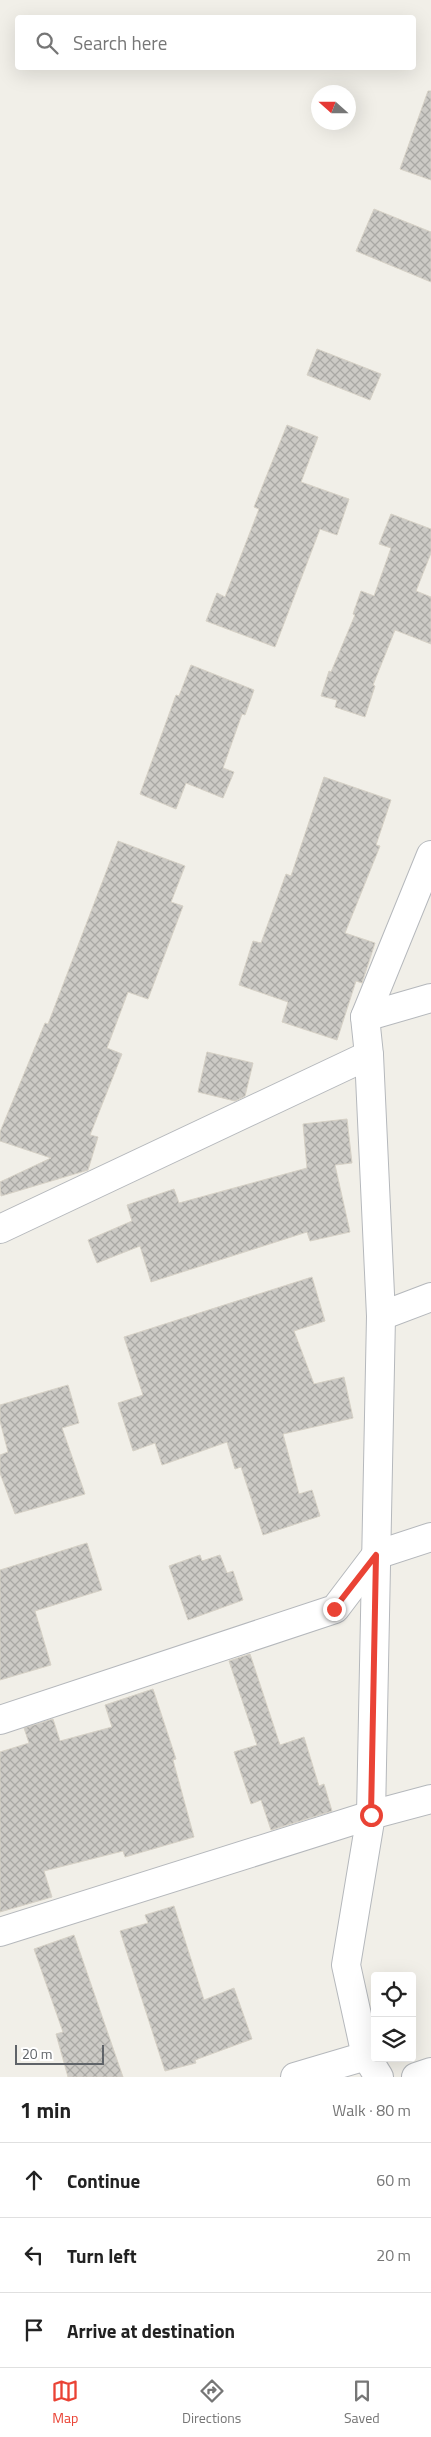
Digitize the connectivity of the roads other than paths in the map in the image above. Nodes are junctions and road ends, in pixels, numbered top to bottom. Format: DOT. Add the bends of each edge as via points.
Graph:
graph roads {
  1 [pos="431,855"];
  2 [pos="431,998"];
  3 [pos="365,1017"];
  4 [pos="370,1055"];
  5 [pos="0,1229"];
  6 [pos="431,1297"];
  7 [pos="381,1316"];
  8 [pos="431,1537"];
  9 [pos="376,1555"];
  10 [pos="0,1720"];
  11 [pos="431,1799"];
  12 [pos="371,1815"];
  13 [pos="0,1932"];
  14 [pos="372,2066"];
  15 [pos="431,2072"];
  16 [pos="295,2077"];
  17 [pos="416,2077"];
  1 -- 3 [label="street"];
  2 -- 3 [label="street"];
  3 -- 4 [label="street"];
  4 -- 5 [label="street"];
  4 -- 7 [label="street"];
  6 -- 7 [label="street"];
  7 -- 9 [label="street"];
  8 -- 9 [label="street"];
  9 -- 10 [label="street" via="334,1609"];
  9 -- 12 [label="street"];
  11 -- 12 [label="street"];
  12 -- 13 [label="street"];
  12 -- 14 [label="street" via="346,1965"];
  14 -- 16 [label="street"];
  15 -- 17 [label="street"];
}
